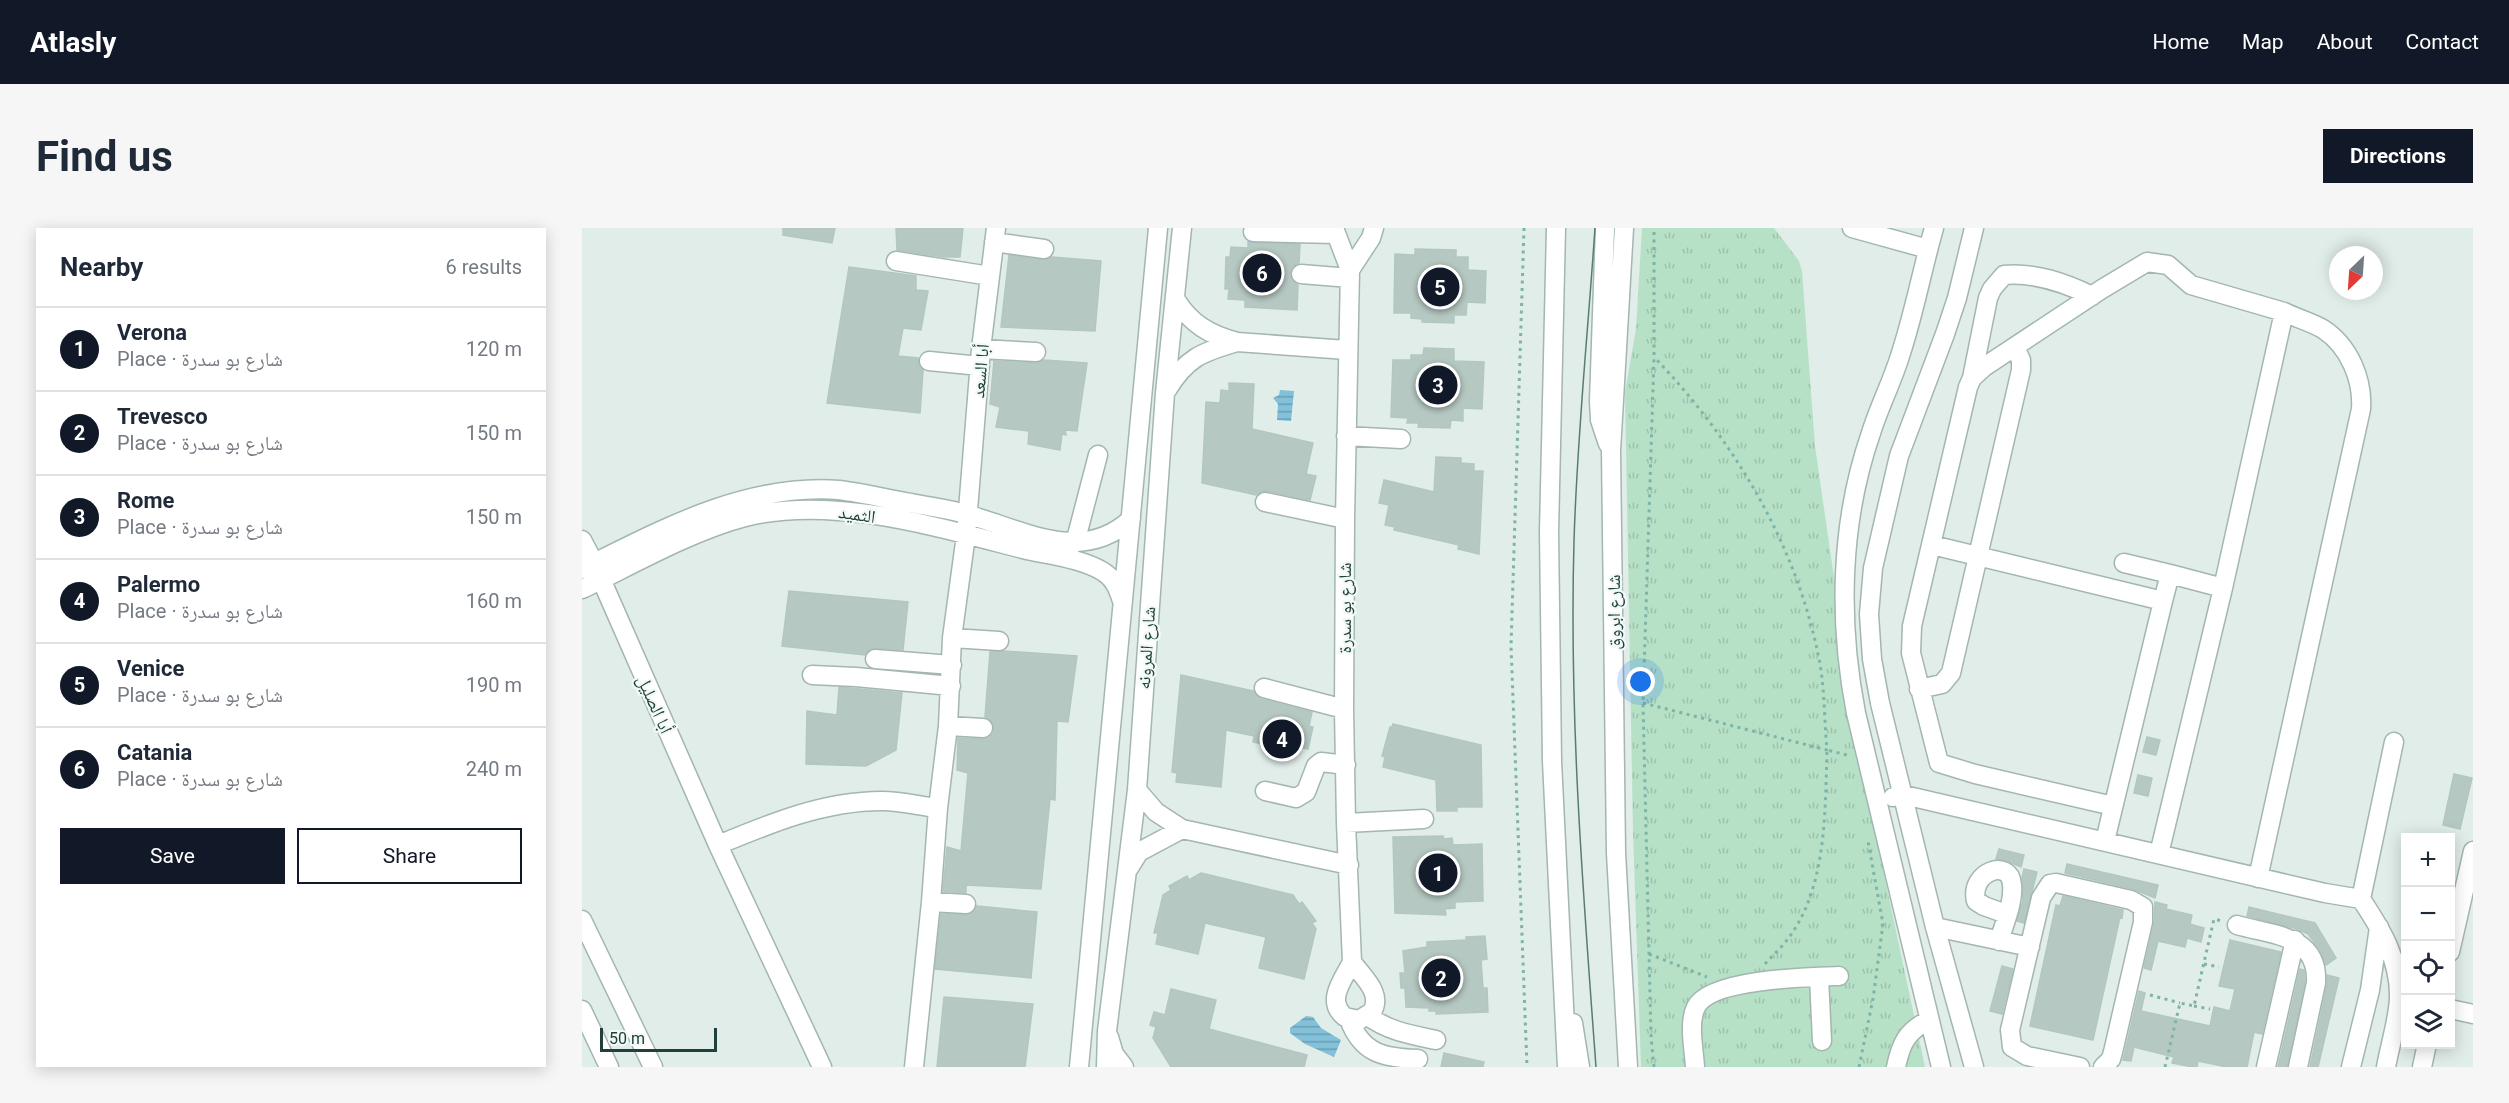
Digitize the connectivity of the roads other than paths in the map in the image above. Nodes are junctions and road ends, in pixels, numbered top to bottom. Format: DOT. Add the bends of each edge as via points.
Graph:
graph roads {
  1 [pos="1158,228"];
  2 [pos="1182,228"];
  3 [pos="1374,228"];
  4 [pos="1556,228"];
  5 [pos="1605,228"];
  6 [pos="1624,228"];
  7 [pos="1630,228"];
  8 [pos="1852,228"];
  9 [pos="1934,228"];
  10 [pos="1974,228"];
  11 [pos="1334,231"];
  12 [pos="1253,232"];
  13 [pos="995,235"];
  14 [pos="1623,247"];
  15 [pos="1044,249"];
  16 [pos="1928,249"];
  17 [pos="896,261"];
  18 [pos="1301,274"];
  19 [pos="1350,274"];
  20 [pos="990,276"];
  21 [pos="2092,296"];
  22 [pos="1176,300"];
  23 [pos="2284,312"];
  24 [pos="1237,342"];
  25 [pos="2015,346"];
  26 [pos="1347,350"];
  27 [pos="1036,352"];
  28 [pos="981,358"];
  29 [pos="929,361"];
  30 [pos="1972,378"];
  31 [pos="1165,393"];
  32 [pos="1346,436"];
  33 [pos="1401,439"];
  34 [pos="1611,451"];
  35 [pos="1098,454"];
  36 [pos="1265,502"];
  37 [pos="968,514"];
  38 [pos="1131,519"];
  39 [pos="1345,519"];
  40 [pos="966,535"];
  41 [pos="582,540"];
  42 [pos="1075,543"];
  43 [pos="1932,545"];
  44 [pos="1978,556"];
  45 [pos="2124,562"];
  46 [pos="592,571"];
  47 [pos="2170,574"];
  48 [pos="2223,588"];
  49 [pos="582,589"];
  50 [pos="2163,601"];
  51 [pos="1123,604"];
  52 [pos="952,639"];
  53 [pos="999,641"];
  54 [pos="876,659"];
  55 [pos="952,665"];
  56 [pos="812,675"];
  57 [pos="951,686"];
  58 [pos="1264,688"];
  59 [pos="1919,689"];
  60 [pos="1344,709"];
  61 [pos="948,726"];
  62 [pos="983,728"];
  63 [pos="2394,742"];
  64 [pos="1346,765"];
  65 [pos="1137,790"];
  66 [pos="1265,791"];
  67 [pos="1904,795"];
  68 [pos="1878,800"];
  69 [pos="2113,806"];
  70 [pos="938,808"];
  71 [pos="1424,819"];
  72 [pos="1346,823"];
  73 [pos="1182,829"];
  74 [pos="2104,841"];
  75 [pos="718,845"];
  76 [pos="2473,851"];
  77 [pos="2159,854"];
  78 [pos="1348,866"];
  79 [pos="1128,870"];
  80 [pos="2258,878"];
  81 [pos="2361,899"];
  82 [pos="931,902"];
  83 [pos="966,904"];
  84 [pos="2006,914"];
  85 [pos="582,920"];
  86 [pos="2237,925"];
  87 [pos="1935,927"];
  88 [pos="2379,927"];
  89 [pos="2295,940"];
  90 [pos="1999,941"];
  91 [pos="2453,941"];
  92 [pos="2030,947"];
  93 [pos="1352,962"];
  94 [pos="1839,976"];
  95 [pos="1819,977"];
  96 [pos="1562,990"];
  97 [pos="2401,995"];
  98 [pos="2401,1003"];
  99 [pos="2455,1009"];
  100 [pos="582,1010"];
  101 [pos="2473,1014"];
  102 [pos="1368,1016"];
  103 [pos="1349,1020"];
  104 [pos="1929,1020"];
  105 [pos="1107,1031"];
  106 [pos="1436,1040"];
  107 [pos="1822,1041"];
  108 [pos="2426,1049"];
  109 [pos="1418,1059"];
  110 [pos="1564,1062"];
  111 [pos="609,1067"];
  112 [pos="653,1067"];
  113 [pos="822,1067"];
  114 [pos="914,1067"];
  115 [pos="1079,1067"];
  116 [pos="1106,1067"];
  117 [pos="1124,1067"];
  118 [pos="1580,1067"];
  119 [pos="1628,1067"];
  120 [pos="1690,1067"];
  121 [pos="1695,1067"];
  122 [pos="1896,1067"];
  123 [pos="1941,1067"];
  124 [pos="1974,1067"];
  125 [pos="2079,1067"];
  126 [pos="2103,1067"];
  127 [pos="2266,1067"];
  128 [pos="2298,1067"];
  129 [pos="2351,1067"];
  130 [pos="2386,1067"];
  131 [pos="2422,1067"];
  1 -- 38 [label="street, شارع المرونه"];
  2 -- 22 [label="street, شارع المرونه"];
  3 -- 19 [label="street"];
  4 -- 96 [label="street" via="1549,544 1552,761"];
  5 -- 34 [label="street" via="1599,401 1600,420"];
  6 -- 14 [label="street, شارع ابروق"];
  7 -- 14 [label="street"];
  8 -- 16 [label="street"];
  9 -- 16 [label="street"];
  10 -- 67 [label="street" via="1945,334 1899,456 1873,568 1869,614 1872,659"];
  11 -- 12 [label="street"];
  11 -- 19 [label="street, شارع بو سدرة"];
  13 -- 15 [label="street"];
  13 -- 20 [label="street, أبا السعد"];
  14 -- 34 [label="street, شارع ابروق"];
  16 -- 68 [label="street" via="1901,355 1870,434 1853,502 1846,565 1845,631 1851,687"];
  17 -- 20 [label="street"];
  18 -- 19 [label="street"];
  19 -- 26 [label="street, شارع بو سدرة"];
  20 -- 28 [label="street, أبا السعد"];
  21 -- 23 [label="street" via="2139,266 2158,262 2168,265 2191,285"];
  21 -- 25 [label="street"];
  21 -- 30 [label="street" via="2062,283 2021,273 2004,275 1988,298"];
  22 -- 24 [label="street" via="1201,328"];
  22 -- 31 [label="street, شارع المرونه"];
  23 -- 48 [label="street"];
  23 -- 80 [label="street" via="2321,328 2336,340 2350,360 2362,392"];
  24 -- 26 [label="street"];
  24 -- 31 [label="street" via="1187,362"];
  25 -- 30 [label="street"];
  25 -- 44 [label="street" via="2021,370"];
  26 -- 32 [label="street, شارع بو سدرة"];
  27 -- 28 [label="street"];
  28 -- 29 [label="street"];
  28 -- 37 [label="street, أبا السعد"];
  30 -- 43 [label="street"];
  31 -- 65 [label="street, شارع المرونه"];
  32 -- 33 [label="street"];
  32 -- 39 [label="street, شارع بو سدرة"];
  34 -- 119 [label="street, شارع ابروق" via="1616,853"];
  35 -- 42 [label="street"];
  36 -- 39 [label="street"];
  37 -- 40 [label="street"];
  37 -- 42 [label="street, الثميد" via="1045,539"];
  37 -- 46 [label="street, الثميد" via="840,490 781,491 705,511"];
  38 -- 42 [label="street, الثميد" via="1112,535"];
  38 -- 51 [label="street, شارع المرونه"];
  39 -- 60 [label="street, شارع بو سدرة"];
  40 -- 46 [label="street, الثميد" via="853,512 785,510 745,517"];
  40 -- 51 [label="street, الثميد" via="1090,566 1111,578"];
  40 -- 52 [label="street"];
  41 -- 46 [label="street"];
  43 -- 44 [label="street"];
  43 -- 59 [label="street" via="1912,626 1911,653"];
  44 -- 50 [label="street"];
  44 -- 59 [label="street" via="1951,673 1942,684"];
  45 -- 47 [label="street"];
  46 -- 49 [label="street, الثميد"];
  46 -- 75 [label="street, أبا الصليل"];
  47 -- 48 [label="street"];
  47 -- 50 [label="street"];
  48 -- 77 [label="street"];
  50 -- 69 [label="street"];
  51 -- 115 [label="street, شارع المرونه"];
  52 -- 53 [label="street"];
  52 -- 55 [label="street"];
  54 -- 55 [label="street"];
  55 -- 57 [label="street"];
  56 -- 57 [label="street"];
  57 -- 61 [label="street"];
  58 -- 60 [label="street"];
  59 -- 69 [label="street" via="1939,764"];
  60 -- 64 [label="street, شارع بو سدرة"];
  61 -- 62 [label="street"];
  61 -- 70 [label="street"];
  63 -- 81 [label="street"];
  64 -- 66 [label="street" via="1321,762 1306,792 1296,798"];
  64 -- 72 [label="street, شارع بو سدرة"];
  65 -- 73 [label="street" via="1156,812"];
  65 -- 79 [label="street, شارع المرونه"];
  67 -- 68 [label="street"];
  67 -- 74 [label="street"];
  67 -- 87 [label="street"];
  68 -- 104 [label="street"];
  69 -- 74 [label="street"];
  70 -- 75 [label="street" via="885,801 823,807 778,820"];
  70 -- 82 [label="street"];
  71 -- 72 [label="street"];
  72 -- 78 [label="street, شارع بو سدرة"];
  73 -- 78 [label="street"];
  73 -- 79 [label="street" via="1139,852"];
  74 -- 77 [label="street"];
  75 -- 113 [label="street, أبا الصليل"];
  76 -- 91 [label="street"];
  77 -- 80 [label="street"];
  78 -- 93 [label="street, شارع بو سدرة"];
  79 -- 105 [label="street, شارع المرونه"];
  80 -- 81 [label="street"];
  81 -- 88 [label="street"];
  82 -- 83 [label="street"];
  82 -- 114 [label="street"];
  84 -- 90 [label="street"];
  85 -- 112 [label="street"];
  86 -- 89 [label="street"];
  87 -- 90 [label="street"];
  87 -- 124 [label="street"];
  88 -- 97 [label="street" via="2391,951"];
  88 -- 129 [label="street" via="2370,990"];
  89 -- 127 [label="street"];
  89 -- 128 [label="street" via="2305,948 2317,970"];
  90 -- 92 [label="street"];
  92 -- 125 [label="street" via="2010,1030 2012,1047 2027,1056"];
  92 -- 126 [label="street" via="2041,898 2049,884 2063,883 2131,900 2143,907 2144,921 2113,1052"];
  93 -- 102 [label="street" via="1375,993 1374,1008"];
  93 -- 103 [label="street, شارع بو سدرة" via="1335,1000 1338,1010"];
  94 -- 95 [label="street"];
  95 -- 107 [label="street"];
  95 -- 121 [label="street" via="1786,978 1703,997 1692,1021"];
  96 -- 110 [label="street"];
  96 -- 118 [label="street" via="1575,1028"];
  98 -- 130 [label="street"];
  99 -- 101 [label="street"];
  100 -- 111 [label="street"];
  102 -- 103 [label="street"];
  102 -- 106 [label="street" via="1406,1034"];
  103 -- 109 [label="street" via="1361,1043 1375,1052"];
  104 -- 122 [label="street" via="1915,1027 1904,1040"];
  104 -- 123 [label="street"];
  105 -- 116 [label="street, شارع المرونه"];
  105 -- 117 [label="street" via="1114,1054"];
  108 -- 131 [label="street"];
  120 -- 121 [label="street"];
}
